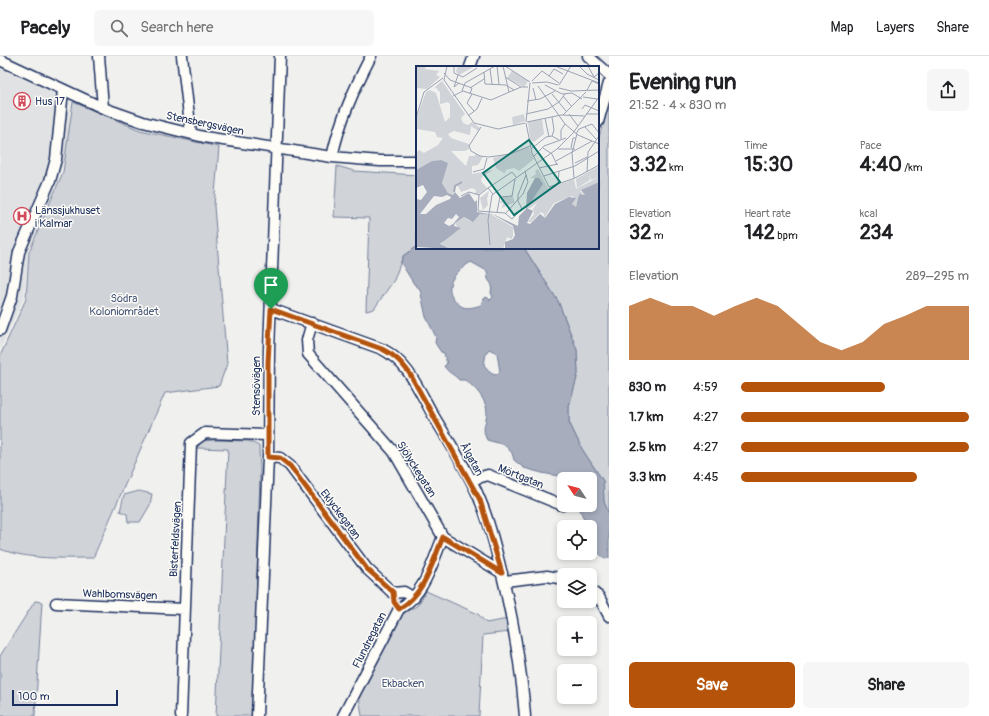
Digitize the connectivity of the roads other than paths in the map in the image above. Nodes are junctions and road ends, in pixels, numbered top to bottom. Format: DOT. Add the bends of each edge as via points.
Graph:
graph roads {
  1 [pos="99,56"];
  2 [pos="182,56"];
  3 [pos="280,56"];
  4 [pos="371,56"];
  5 [pos="474,56"];
  6 [pos="588,56"];
  7 [pos="0,60"];
  8 [pos="470,66"];
  9 [pos="609,75"];
  10 [pos="609,83"];
  11 [pos="63,90"];
  12 [pos="103,108"];
  13 [pos="599,118"];
  14 [pos="191,133"];
  15 [pos="277,148"];
  16 [pos="332,157"];
  17 [pos="416,161"];
  18 [pos="271,309"];
  19 [pos="312,323"];
  20 [pos="0,330"];
  21 [pos="268,435"];
  22 [pos="268,457"];
  23 [pos="471,480"];
  24 [pos="557,503"];
  25 [pos="443,537"];
  26 [pos="503,577"];
  27 [pos="557,578"];
  28 [pos="393,592"];
  29 [pos="597,595"];
  30 [pos="414,598"];
  31 [pos="56,604"];
  32 [pos="184,609"];
  33 [pos="399,609"];
  34 [pos="609,616"];
  35 [pos="181,716"];
  36 [pos="257,716"];
  37 [pos="343,716"];
  38 [pos="525,716"];
  1 -- 12 [label="street"];
  2 -- 14 [label="street"];
  3 -- 15 [label="street, Stensövägen"];
  4 -- 16 [label="street" via="350,98"];
  5 -- 8 [label="street"];
  6 -- 9 [label="street"];
  7 -- 11 [label="street, Stensbergsvägen"];
  10 -- 13 [label="street"];
  11 -- 12 [label="street, Stensbergsvägen"];
  11 -- 20 [label="street" via="54,166 19,252 12,296"];
  12 -- 14 [label="street, Stensbergsvägen" via="143,122"];
  14 -- 15 [label="street, Stensbergsvägen"];
  15 -- 16 [label="street, Stensbergsvägen"];
  15 -- 18 [label="street, Stensövägen"];
  16 -- 17 [label="street, Stensbergsvägen"];
  18 -- 19 [label="street, Ålgatan"];
  18 -- 21 [label="street, Stensövägen"];
  19 -- 23 [label="street, Ålgatan" via="394,355 410,374"];
  19 -- 25 [label="street, Sjölyckegatan" via="307,340 308,354 394,452"];
  21 -- 22 [label="street, Stensövägen"];
  21 -- 32 [label="street, Bisterfeldsvägen" via="205,432 191,443"];
  22 -- 28 [label="street, Eklyckegatan" via="280,458 290,466 367,569"];
  22 -- 36 [label="street, Stensövägen"];
  23 -- 24 [label="street, Mörtgatan" via="488,475"];
  23 -- 26 [label="street, Ålgatan" via="490,528"];
  25 -- 26 [label="street, Sjölyckegatan"];
  25 -- 30 [label="street, Flundregatan" via="422,589"];
  26 -- 27 [label="street"];
  26 -- 38 [label="street, Ålgatan" via="523,685"];
  28 -- 30 [label="street, Eklyckegatan" via="404,592"];
  28 -- 33 [label="street, Eklyckegatan" via="394,602"];
  29 -- 34 [label="street"];
  30 -- 33 [label="street, Flundregatan"];
  31 -- 32 [label="street, Wahlbomsvägen"];
  32 -- 35 [label="street, Bisterfeldsvägen"];
  33 -- 37 [label="street, Flundregatan"];
}
